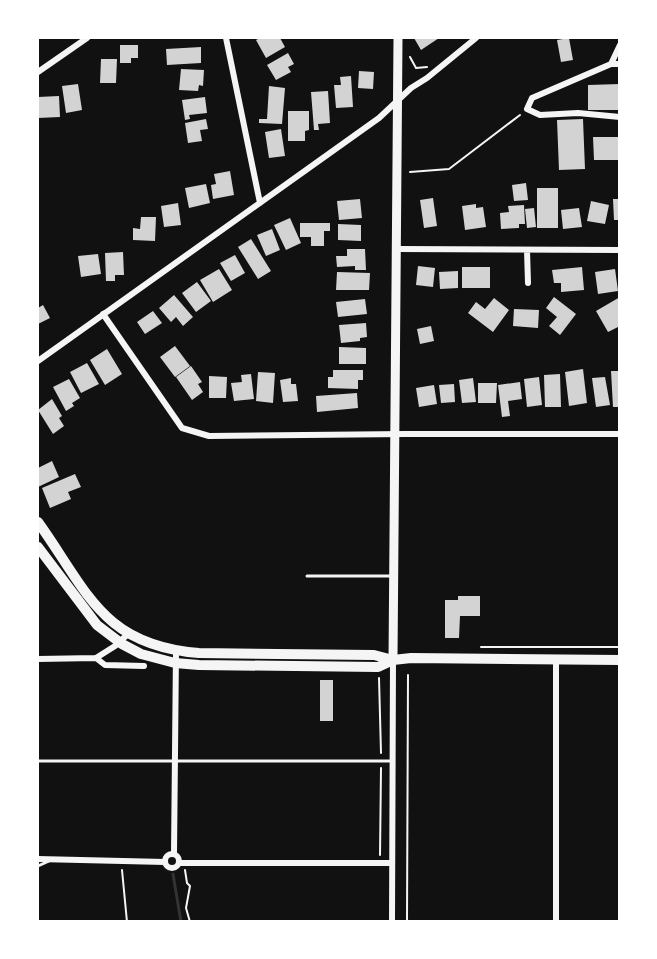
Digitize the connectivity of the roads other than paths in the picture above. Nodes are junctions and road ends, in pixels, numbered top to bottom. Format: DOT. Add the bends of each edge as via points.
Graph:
graph roads {
  1 [pos="87,38"];
  2 [pos="226,38"];
  3 [pos="398,38"];
  4 [pos="476,38"];
  5 [pos="620,45"];
  6 [pos="611,64"];
  7 [pos="620,64"];
  8 [pos="38,72"];
  9 [pos="397,102"];
  10 [pos="620,117"];
  11 [pos="260,203"];
  12 [pos="397,249"];
  13 [pos="527,249"];
  14 [pos="620,250"];
  15 [pos="528,283"];
  16 [pos="103,314"];
  17 [pos="38,361"];
  18 [pos="395,434"];
  19 [pos="620,434"];
  20 [pos="38,522"];
  21 [pos="38,548"];
  22 [pos="307,576"];
  23 [pos="394,576"];
  24 [pos="128,634"];
  25 [pos="119,642"];
  26 [pos="176,651"];
  27 [pos="96,658"];
  28 [pos="38,659"];
  29 [pos="556,659"];
  30 [pos="393,660"];
  31 [pos="620,660"];
  32 [pos="175,663"];
  33 [pos="144,666"];
  34 [pos="38,761"];
  35 [pos="174,761"];
  36 [pos="392,761"];
  37 [pos="174,854"];
  38 [pos="38,859"];
  39 [pos="57,859"];
  40 [pos="165,862"];
  41 [pos="182,863"];
  42 [pos="392,863"];
  43 [pos="38,866"];
  44 [pos="392,921"];
  45 [pos="556,921"];
  1 -- 8 [label="street"];
  2 -- 11 [label="street"];
  3 -- 9 [label="main road"];
  4 -- 9 [label="street"];
  5 -- 6 [label="street"];
  6 -- 7 [label="street"];
  6 -- 10 [label="street" via="532,98 527,109 540,115"];
  9 -- 11 [label="street"];
  9 -- 12 [label="main road"];
  11 -- 16 [label="street"];
  12 -- 13 [label="street"];
  12 -- 18 [label="main road"];
  13 -- 14 [label="street"];
  13 -- 15 [label="street"];
  16 -- 17 [label="street"];
  16 -- 18 [label="street" via="182,428 208,436"];
  18 -- 19 [label="street"];
  18 -- 23 [label="main road"];
  20 -- 24 [label="main road" via="97,608"];
  21 -- 25 [label="main road" via="88,615"];
  22 -- 23 [label="lane"];
  23 -- 30 [label="main road"];
  24 -- 25 [label="street"];
  24 -- 26 [label="main road"];
  25 -- 27 [label="street"];
  25 -- 32 [label="main road" via="141,654"];
  26 -- 30 [label="main road" via="374,655"];
  26 -- 32 [label="street"];
  27 -- 28 [label="street"];
  27 -- 33 [label="street" via="105,665"];
  29 -- 30 [label="main road"];
  29 -- 31 [label="main road"];
  29 -- 45 [label="street"];
  30 -- 32 [label="main road" via="378,667"];
  30 -- 36 [label="street"];
  32 -- 35 [label="street"];
  34 -- 35 [label="lane"];
  35 -- 36 [label="lane"];
  35 -- 37 [label="street"];
  36 -- 42 [label="street"];
  37 -- 40 [label="street" via="166,857"];
  37 -- 41 [label="street"];
  38 -- 39 [label="street"];
  39 -- 40 [label="street"];
  39 -- 43 [label="lane"];
  40 -- 41 [label="street" via="173,869"];
  41 -- 42 [label="street"];
  42 -- 44 [label="street"];
}
